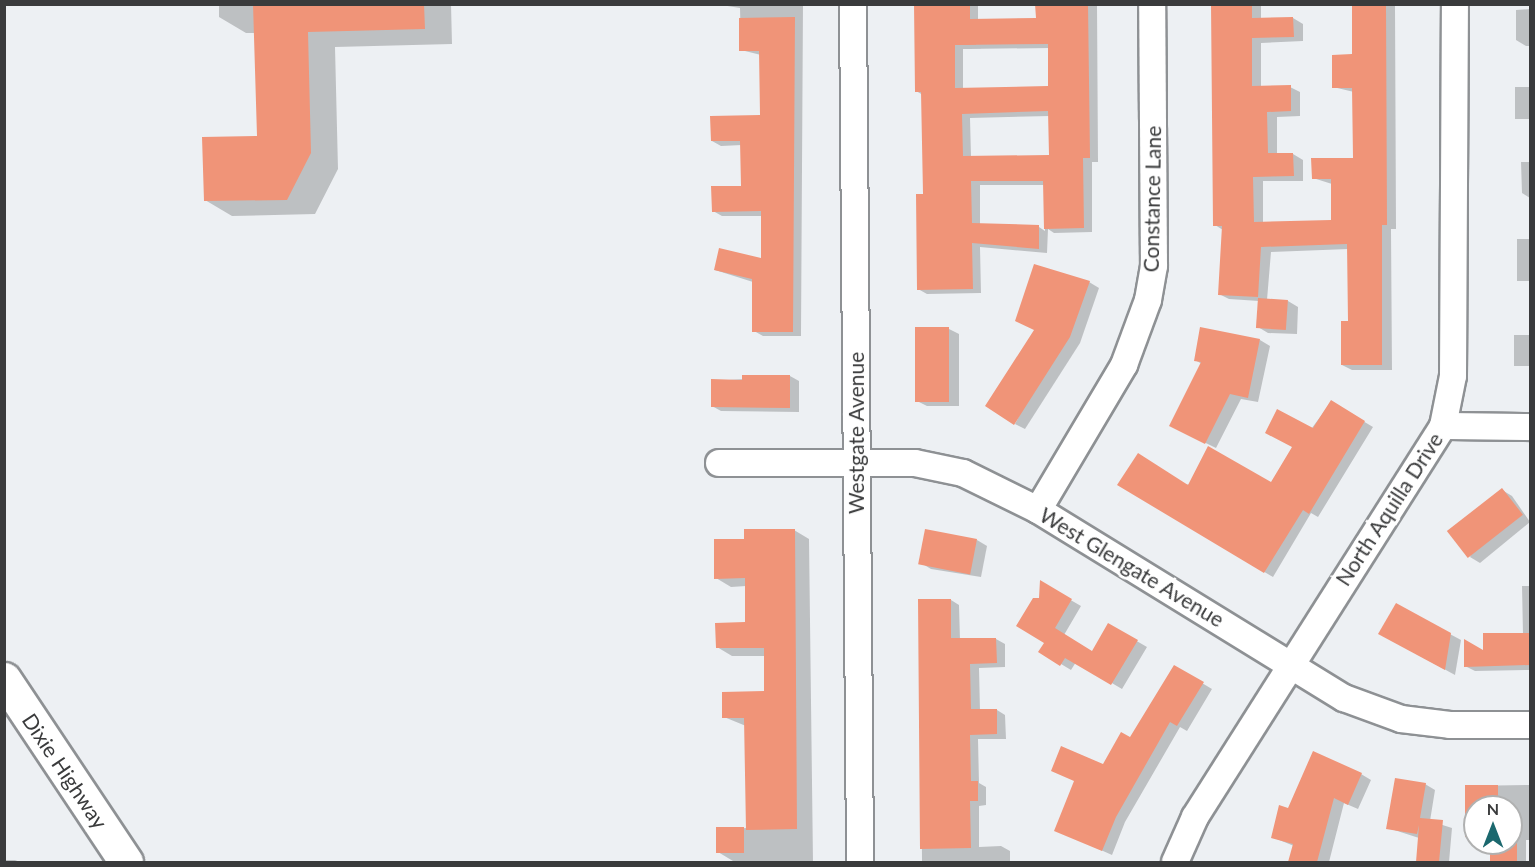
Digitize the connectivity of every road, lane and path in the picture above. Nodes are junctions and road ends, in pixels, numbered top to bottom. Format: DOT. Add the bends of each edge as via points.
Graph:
graph roads {
  1 [pos="853,4"];
  2 [pos="1152,4"];
  3 [pos="1455,4"];
  4 [pos="1443,426"];
  5 [pos="1530,427"];
  6 [pos="719,464"];
  7 [pos="857,464"];
  8 [pos="1038,510"];
  9 [pos="1290,663"];
  10 [pos="4,679"];
  11 [pos="1530,725"];
  12 [pos="126,862"];
  13 [pos="860,862"];
  14 [pos="1175,862"];
  1 -- 7 [label="street, Westgate Avenue"];
  2 -- 8 [label="street, Constance Lane" via="1154,266 1148,300 1124,364"];
  3 -- 4 [label="street, North Aquilla Drive" via="1453,376"];
  4 -- 5 [label="street"];
  4 -- 9 [label="street, North Aquilla Drive"];
  6 -- 7 [label="street, West Glengate Avenue"];
  7 -- 8 [label="street, West Glengate Avenue" via="915,464 963,473"];
  7 -- 13 [label="street, Westgate Avenue"];
  8 -- 9 [label="street, West Glengate Avenue"];
  9 -- 11 [label="street, West Glengate Avenue" via="1344,698 1401,718 1450,725"];
  9 -- 14 [label="street, North Aquilla Drive" via="1196,817"];
  10 -- 12 [label="main road, Dixie Highway"];
}
